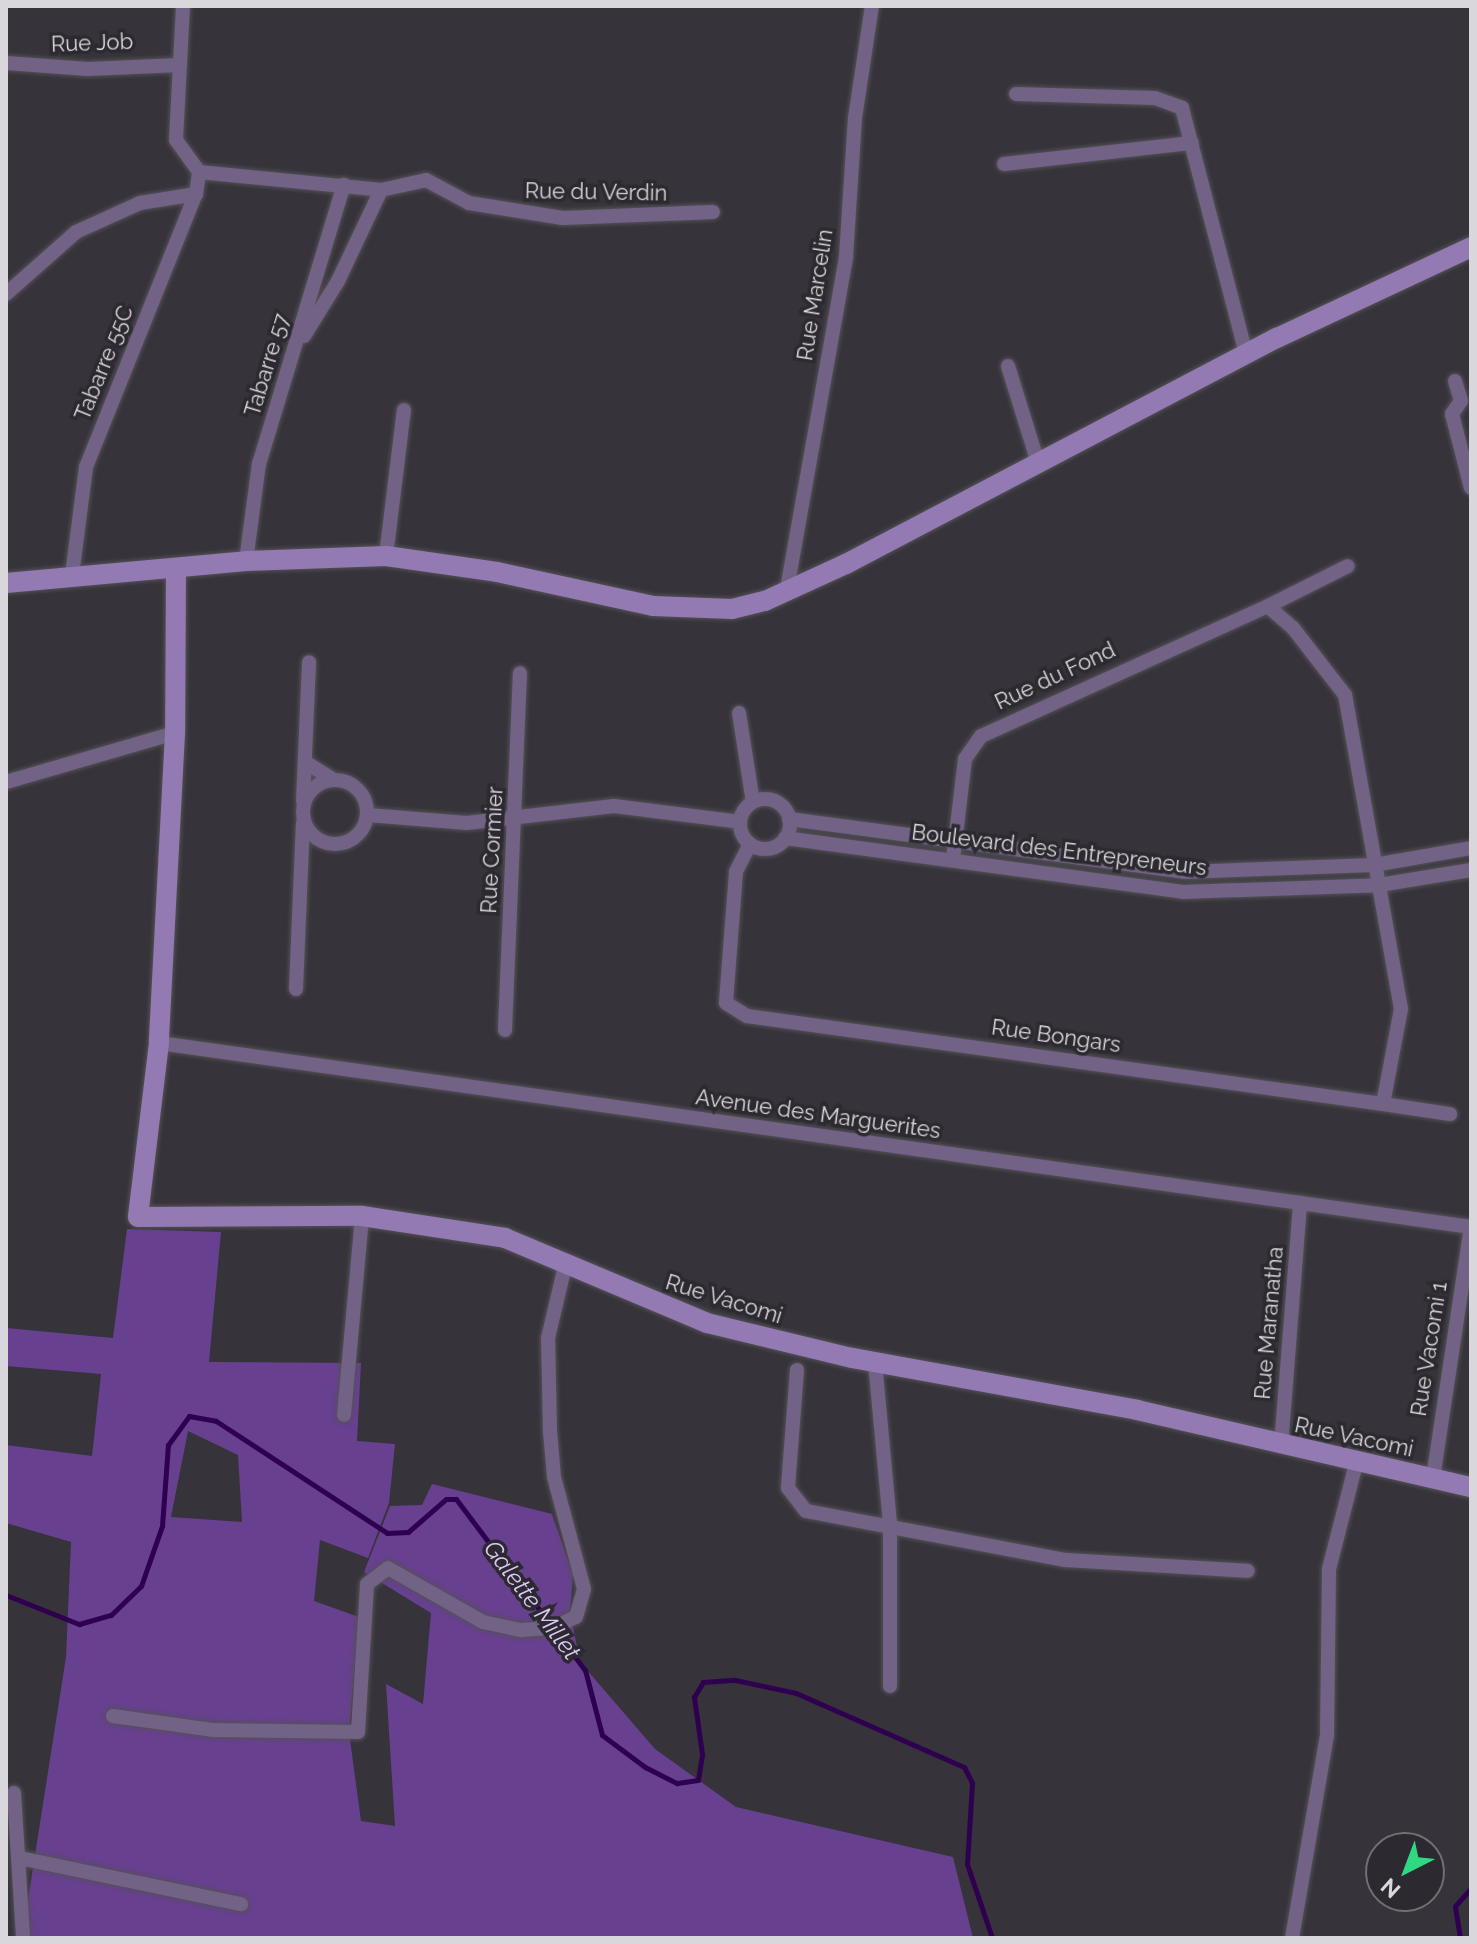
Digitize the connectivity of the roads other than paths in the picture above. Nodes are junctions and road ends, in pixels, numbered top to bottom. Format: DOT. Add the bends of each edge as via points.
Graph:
graph roads {
  1 [pos="183,6"];
  2 [pos="872,6"];
  3 [pos="6,63"];
  4 [pos="180,65"];
  5 [pos="1016,94"];
  6 [pos="1192,143"];
  7 [pos="1004,164"];
  8 [pos="199,172"];
  9 [pos="344,185"];
  10 [pos="381,190"];
  11 [pos="196,194"];
  12 [pos="713,212"];
  13 [pos="1471,247"];
  14 [pos="6,294"];
  15 [pos="295,350"];
  16 [pos="1246,354"];
  17 [pos="1008,366"];
  18 [pos="1455,381"];
  19 [pos="1466,406"];
  20 [pos="404,410"];
  21 [pos="1468,462"];
  22 [pos="1038,463"];
  23 [pos="1471,488"];
  24 [pos="386,556"];
  25 [pos="246,561"];
  26 [pos="1348,566"];
  27 [pos="176,568"];
  28 [pos="72,575"];
  29 [pos="6,583"];
  30 [pos="787,589"];
  31 [pos="1268,606"];
  32 [pos="309,662"];
  33 [pos="520,673"];
  34 [pos="739,713"];
  35 [pos="175,733"];
  36 [pos="305,762"];
  37 [pos="334,780"];
  38 [pos="6,782"];
  39 [pos="303,801"];
  40 [pos="753,802"];
  41 [pos="368,815"];
  42 [pos="789,819"];
  43 [pos="517,821"];
  44 [pos="740,822"];
  45 [pos="303,823"];
  46 [pos="785,838"];
  47 [pos="955,839"];
  48 [pos="330,843"];
  49 [pos="750,844"];
  50 [pos="1471,848"];
  51 [pos="301,859"];
  52 [pos="953,859"];
  53 [pos="1374,865"];
  54 [pos="1471,870"];
  55 [pos="1379,885"];
  56 [pos="296,989"];
  57 [pos="505,1030"];
  58 [pos="159,1043"];
  59 [pos="1383,1104"];
  60 [pos="1450,1114"];
  61 [pos="1300,1203"];
  62 [pos="362,1216"];
  63 [pos="1471,1227"];
  64 [pos="565,1266"];
  65 [pos="875,1362"];
  66 [pos="797,1370"];
  67 [pos="344,1415"];
  68 [pos="1281,1446"];
  69 [pos="1356,1464"];
  70 [pos="1433,1478"];
  71 [pos="1471,1487"];
  72 [pos="890,1524"];
  73 [pos="1248,1571"];
  74 [pos="890,1686"];
  75 [pos="113,1716"];
  76 [pos="14,1793"];
  77 [pos="20,1858"];
  78 [pos="241,1904"];
  79 [pos="23,1938"];
  80 [pos="1292,1938"];
  1 -- 4 [label="street"];
  2 -- 30 [label="street, Rue Marcelin" via="855,118 846,257"];
  3 -- 4 [label="street, Rue Job" via="88,69"];
  4 -- 8 [label="street" via="176,140"];
  5 -- 6 [label="street" via="1176,103"];
  6 -- 7 [label="street"];
  6 -- 16 [label="street"];
  8 -- 9 [label="street, Rue du Verdin"];
  8 -- 11 [label="street, Tabarre 55C"];
  9 -- 10 [label="street, Rue du Verdin"];
  9 -- 15 [label="street, Tabarre 57"];
  10 -- 12 [label="street, Rue du Verdin" via="426,180 469,203 563,218"];
  10 -- 15 [label="street" via="338,281"];
  11 -- 14 [label="street" via="140,203 76,232"];
  11 -- 28 [label="street, Tabarre 55C" via="86,467"];
  13 -- 16 [label="street"];
  15 -- 25 [label="street, Tabarre 57" via="259,464"];
  16 -- 22 [label="street"];
  17 -- 22 [label="street"];
  18 -- 19 [label="street"];
  19 -- 21 [label="street" via="1452,414"];
  20 -- 24 [label="street"];
  21 -- 23 [label="street"];
  22 -- 30 [label="street"];
  24 -- 25 [label="street"];
  24 -- 30 [label="street" via="690,610 732,609"];
  25 -- 27 [label="street"];
  26 -- 31 [label="street, Rue du Fond"];
  27 -- 28 [label="street"];
  27 -- 35 [label="street"];
  28 -- 29 [label="street"];
  31 -- 47 [label="street, Rue du Fond" via="981,736 965,759"];
  31 -- 53 [label="street" via="1293,628 1345,695"];
  32 -- 36 [label="street"];
  33 -- 43 [label="street, Rue Cormier"];
  34 -- 40 [label="street"];
  35 -- 38 [label="street"];
  35 -- 58 [label="street"];
  36 -- 37 [label="street"];
  36 -- 39 [label="street"];
  37 -- 39 [label="street"];
  37 -- 41 [label="street" via="359,790"];
  39 -- 45 [label="street"];
  40 -- 42 [label="street" via="773,801"];
  40 -- 44 [label="street"];
  41 -- 43 [label="street"];
  41 -- 48 [label="street" via="355,838"];
  42 -- 46 [label="street"];
  42 -- 47 [label="street, Boulevard des Entrepreneurs"];
  43 -- 44 [label="street" via="614,806"];
  43 -- 57 [label="street, Rue Cormier"];
  44 -- 49 [label="street"];
  45 -- 48 [label="street"];
  45 -- 51 [label="street"];
  46 -- 49 [label="street" via="770,848"];
  46 -- 52 [label="street, Boulevard des Entrepreneurs"];
  47 -- 52 [label="street, Rue du Fond"];
  47 -- 53 [label="street, Boulevard des Entrepreneurs" via="1184,872"];
  48 -- 51 [label="street"];
  49 -- 59 [label="street, Rue Bongars" via="736,872 726,1003 747,1016"];
  50 -- 53 [label="street, Boulevard des Entrepreneurs"];
  51 -- 56 [label="street"];
  52 -- 55 [label="street, Boulevard des Entrepreneurs" via="1183,892"];
  53 -- 55 [label="street"];
  54 -- 55 [label="street, Boulevard des Entrepreneurs"];
  55 -- 59 [label="street" via="1401,1009"];
  58 -- 61 [label="street, Avenue des Marguerites"];
  58 -- 62 [label="street, Rue Vacomi" via="138,1217"];
  59 -- 60 [label="street, Rue Bongars"];
  61 -- 63 [label="street, Avenue des Marguerites"];
  61 -- 68 [label="street, Rue Maranatha"];
  62 -- 64 [label="street, Rue Vacomi" via="505,1238"];
  62 -- 67 [label="street"];
  63 -- 70 [label="street, Rue Vacomi 1"];
  64 -- 65 [label="street, Rue Vacomi" via="707,1323"];
  64 -- 75 [label="street" via="548,1338 550,1431 554,1477 584,1589 576,1617 553,1628 522,1630 483,1622 388,1568 367,1584 358,1732 212,1730"];
  65 -- 68 [label="street, Rue Vacomi" via="1020,1386"];
  65 -- 72 [label="street"];
  66 -- 72 [label="street" via="788,1488 795,1502 824,1517"];
  68 -- 69 [label="street, Rue Vacomi"];
  69 -- 70 [label="street, Rue Vacomi"];
  69 -- 80 [label="street" via="1329,1569 1327,1735"];
  70 -- 71 [label="street, Rue Vacomi"];
  72 -- 73 [label="street" via="1065,1560"];
  72 -- 74 [label="street"];
  76 -- 77 [label="street"];
  77 -- 78 [label="street"];
  77 -- 79 [label="street"];
}
